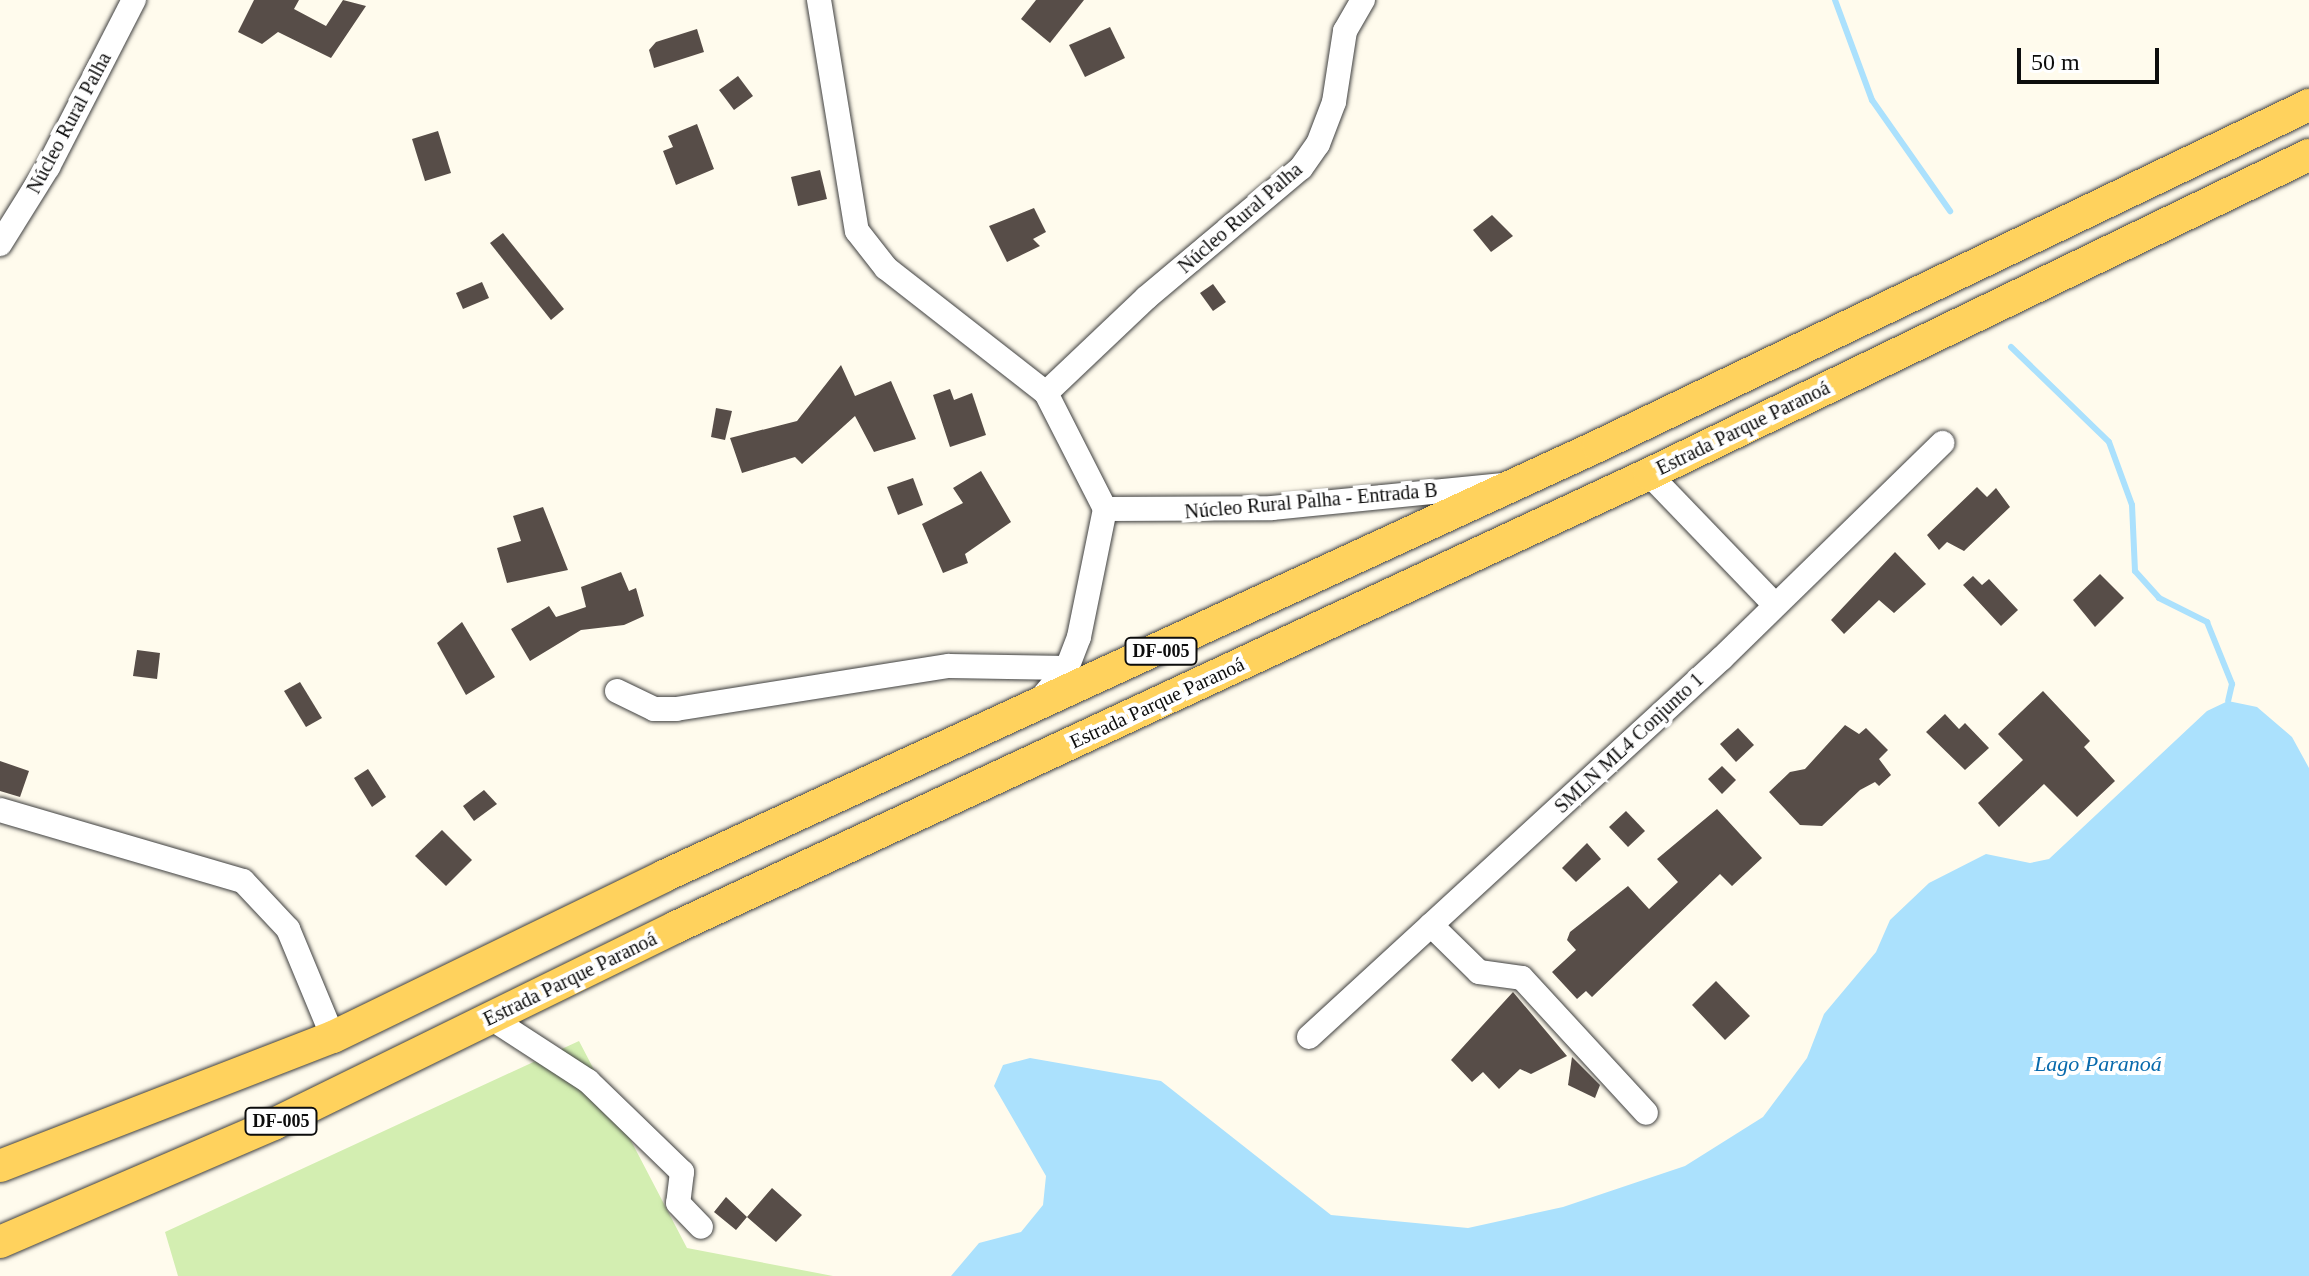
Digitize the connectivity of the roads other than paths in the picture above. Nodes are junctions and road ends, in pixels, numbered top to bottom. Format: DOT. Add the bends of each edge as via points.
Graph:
graph roads {
  1 [pos="134,0"];
  2 [pos="819,0"];
  3 [pos="1363,0"];
  4 [pos="2309,105"];
  5 [pos="2309,155"];
  6 [pos="0,244"];
  7 [pos="1046,393"];
  8 [pos="1942,443"];
  9 [pos="1649,474"];
  10 [pos="1517,483"];
  11 [pos="1105,509"];
  12 [pos="1774,604"];
  13 [pos="1067,668"];
  14 [pos="617,691"];
  15 [pos="1030,713"];
  16 [pos="0,810"];
  17 [pos="664,876"];
  18 [pos="1431,925"];
  19 [pos="676,927"];
  20 [pos="491,1018"];
  21 [pos="333,1037"];
  22 [pos="1309,1037"];
  23 [pos="1646,1113"];
  24 [pos="0,1166"];
  25 [pos="701,1227"];
  26 [pos="0,1242"];
  1 -- 6 [label="street, Núcleo Rural Palha" via="48,167"];
  2 -- 7 [label="street" via="857,231 886,268"];
  3 -- 7 [label="street, Núcleo Rural Palha" via="1345,31 1334,102 1318,144 1301,168 1146,298"];
  4 -- 10 [label="main road, DF-005"];
  5 -- 9 [label="main road, Estrada Parque Paranoá / DF-005"];
  7 -- 11 [label="street"];
  8 -- 12 [label="street, SMLN ML4 Conjunto 1"];
  9 -- 12 [label="street"];
  9 -- 19 [label="main road, Estrada Parque Paranoá / DF-005"];
  10 -- 11 [label="street, Núcleo Rural Palha - Entrada B" via="1272,508"];
  10 -- 15 [label="main road, DF-005"];
  11 -- 13 [label="street"];
  12 -- 18 [label="street, SMLN ML4 Conjunto 1"];
  13 -- 14 [label="street" via="949,666 676,709 654,709"];
  13 -- 15 [label="street"];
  15 -- 17 [label="main road, DF-005"];
  16 -- 21 [label="street" via="197,863 243,881 288,929"];
  17 -- 19 [label="main road" via="692,891"];
  17 -- 21 [label="main road, DF-005"];
  18 -- 22 [label="street, SMLN ML4 Conjunto 1"];
  18 -- 23 [label="street" via="1479,972 1522,978"];
  19 -- 20 [label="main road, Estrada Parque Paranoá / DF-005"];
  20 -- 25 [label="street" via="588,1081 682,1172 678,1203"];
  20 -- 26 [label="main road, Estrada Parque Paranoá / DF-005" via="261,1130"];
  21 -- 24 [label="main road, DF-005"];
}
